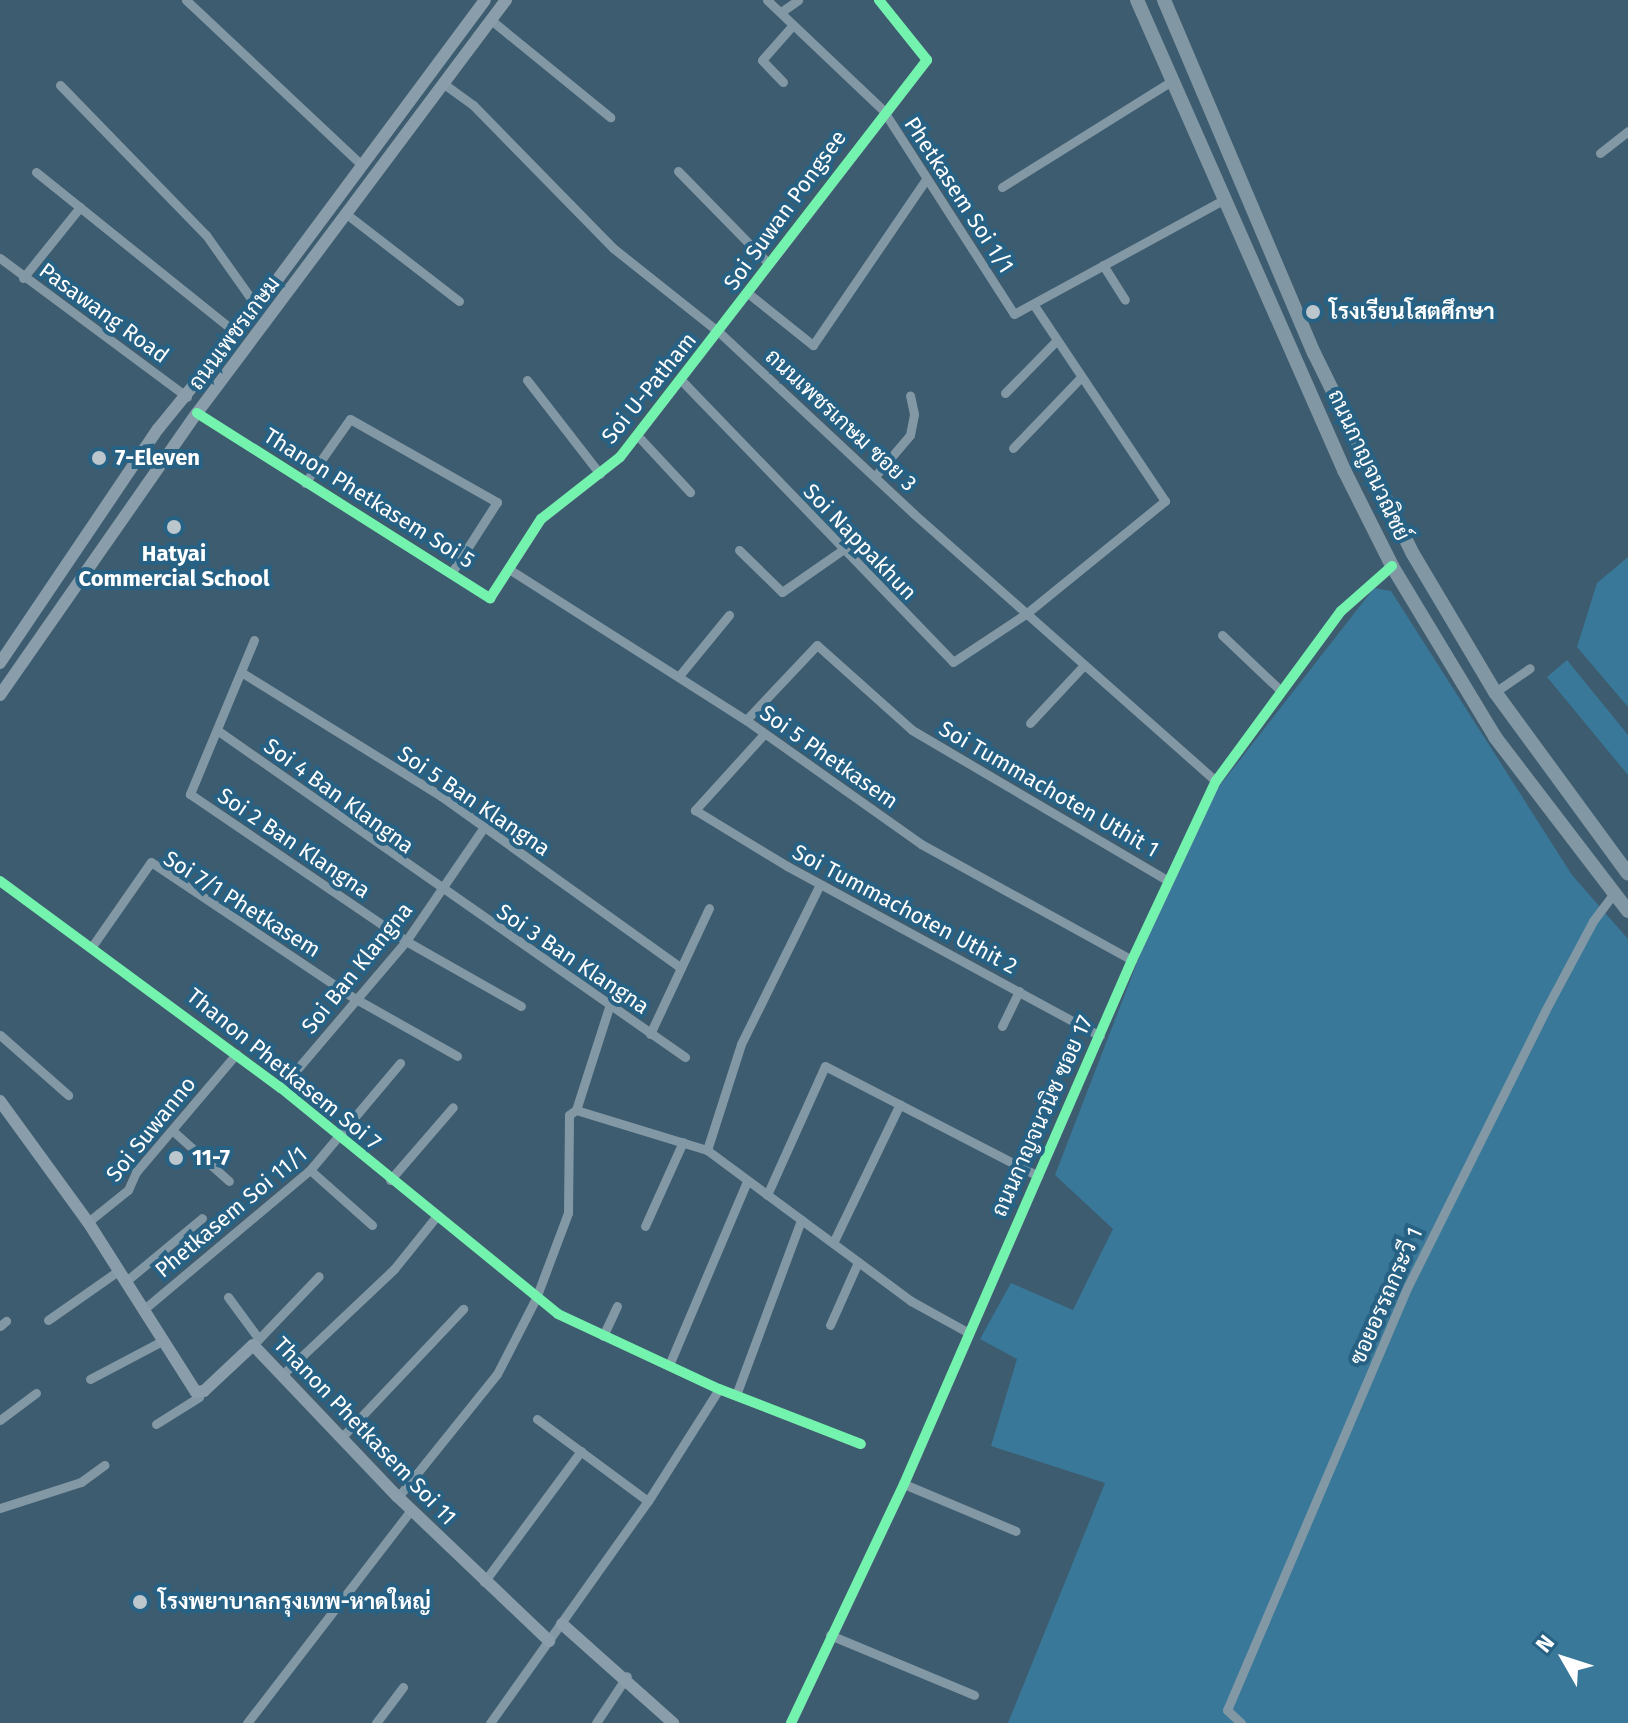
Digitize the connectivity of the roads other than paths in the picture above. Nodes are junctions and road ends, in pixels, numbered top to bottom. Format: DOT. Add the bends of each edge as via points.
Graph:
graph roads {
  1 [pos="186,0"];
  2 [pos="485,0"];
  3 [pos="506,0"];
  4 [pos="767,0"];
  5 [pos="798,0"];
  6 [pos="879,0"];
  7 [pos="1137,0"];
  8 [pos="1164,0"];
  9 [pos="781,12"];
  10 [pos="491,20"];
  11 [pos="793,25"];
  12 [pos="455,40"];
  13 [pos="466,52"];
  14 [pos="1173,80"];
  15 [pos="783,82"];
  16 [pos="444,84"];
  17 [pos="60,85"];
  18 [pos="883,110"];
  19 [pos="610,117"];
  20 [pos="1628,131"];
  21 [pos="1600,153"];
  22 [pos="362,165"];
  23 [pos="678,171"];
  24 [pos="36,172"];
  25 [pos="927,178"];
  26 [pos="1002,187"];
  27 [pos="1225,199"];
  28 [pos="80,207"];
  29 [pos="349,216"];
  30 [pos="0,258"];
  31 [pos="769,264"];
  32 [pos="1103,265"];
  33 [pos="23,278"];
  34 [pos="749,294"];
  35 [pos="1125,300"];
  36 [pos="459,301"];
  37 [pos="1033,304"];
  38 [pos="257,307"];
  39 [pos="236,333"];
  40 [pos="720,333"];
  41 [pos="1057,340"];
  42 [pos="1314,353"];
  43 [pos="1297,362"];
  44 [pos="1081,377"];
  45 [pos="527,380"];
  46 [pos="682,381"];
  47 [pos="1005,393"];
  48 [pos="910,395"];
  49 [pos="187,397"];
  50 [pos="197,413"];
  51 [pos="637,435"];
  52 [pos="1013,448"];
  53 [pos="600,474"];
  54 [pos="876,475"];
  55 [pos="305,483"];
  56 [pos="690,492"];
  57 [pos="739,550"];
  58 [pos="841,551"];
  59 [pos="1392,566"];
  60 [pos="512,571"];
  61 [pos="452,572"];
  62 [pos="1027,613"];
  63 [pos="729,615"];
  64 [pos="1222,635"];
  65 [pos="254,640"];
  66 [pos="0,663"];
  67 [pos="1084,665"];
  68 [pos="1530,668"];
  69 [pos="241,672"];
  70 [pos="679,676"];
  71 [pos="1280,690"];
  72 [pos="1495,692"];
  73 [pos="0,695"];
  74 [pos="746,720"];
  75 [pos="1030,723"];
  76 [pos="217,730"];
  77 [pos="764,734"];
  78 [pos="1216,781"];
  79 [pos="484,827"];
  80 [pos="1628,874"];
  81 [pos="1167,880"];
  82 [pos="0,881"];
  83 [pos="820,884"];
  84 [pos="441,890"];
  85 [pos="1613,894"];
  86 [pos="709,908"];
  87 [pos="1628,911"];
  88 [pos="406,941"];
  89 [pos="93,945"];
  90 [pos="1132,960"];
  91 [pos="681,968"];
  92 [pos="1019,991"];
  93 [pos="356,999"];
  94 [pos="521,1006"];
  95 [pos="609,1007"];
  96 [pos="1002,1026"];
  97 [pos="650,1034"];
  98 [pos="0,1035"];
  99 [pos="1100,1036"];
  100 [pos="236,1054"];
  101 [pos="457,1056"];
  102 [pos="685,1057"];
  103 [pos="400,1063"];
  104 [pos="281,1088"];
  105 [pos="68,1095"];
  106 [pos="0,1101"];
  107 [pos="900,1104"];
  108 [pos="453,1107"];
  109 [pos="576,1110"];
  110 [pos="173,1131"];
  111 [pos="340,1138"];
  112 [pos="683,1142"];
  113 [pos="707,1150"];
  114 [pos="310,1170"];
  115 [pos="1038,1176"];
  116 [pos="390,1180"];
  117 [pos="229,1181"];
  118 [pos="747,1181"];
  119 [pos="767,1195"];
  120 [pos="202,1218"];
  121 [pos="435,1218"];
  122 [pos="801,1220"];
  123 [pos="88,1222"];
  124 [pos="372,1225"];
  125 [pos="645,1226"];
  126 [pos="833,1243"];
  127 [pos="858,1262"];
  128 [pos="118,1271"];
  129 [pos="319,1276"];
  130 [pos="125,1282"];
  131 [pos="228,1297"];
  132 [pos="536,1298"];
  133 [pos="617,1306"];
  134 [pos="463,1309"];
  135 [pos="143,1310"];
  136 [pos="48,1320"];
  137 [pos="830,1325"];
  138 [pos="969,1333"];
  139 [pos="603,1336"];
  140 [pos="162,1341"];
  141 [pos="256,1342"];
  142 [pos="669,1365"];
  143 [pos="283,1374"];
  144 [pos="90,1379"];
  145 [pos="719,1389"];
  146 [pos="36,1393"];
  147 [pos="736,1395"];
  148 [pos="199,1397"];
  149 [pos="537,1419"];
  150 [pos="0,1420"];
  151 [pos="156,1424"];
  152 [pos="341,1438"];
  153 [pos="861,1444"];
  154 [pos="581,1451"];
  155 [pos="104,1465"];
  156 [pos="904,1484"];
  157 [pos="398,1497"];
  158 [pos="648,1501"];
  159 [pos="0,1508"];
  160 [pos="411,1510"];
  161 [pos="1016,1531"];
  162 [pos="484,1582"];
  163 [pos="562,1624"];
  164 [pos="830,1635"];
  165 [pos="549,1641"];
  166 [pos="627,1676"];
  167 [pos="403,1687"];
  168 [pos="974,1695"];
  169 [pos="247,1723"];
  170 [pos="376,1723"];
  171 [pos="490,1723"];
  172 [pos="596,1723"];
  173 [pos="673,1723"];
  174 [pos="791,1723"];
  175 [pos="1241,1723"];
  1 -- 22 [label="street"];
  2 -- 12 [label="main road, ถนนเพชรเกษม"];
  3 -- 10 [label="main road, ถนนเพชรเกษม"];
  4 -- 9 [label="street, Phetkasem Soi 1/1"];
  5 -- 9 [label="street"];
  6 -- 18 [label="street, Soi Suwan Pongsee" via="927,60"];
  7 -- 14 [label="main road, ถนนกาญจนวณิชย์"];
  8 -- 42 [label="main road, ถนนกาญจนวณิชย์"];
  9 -- 11 [label="street, Phetkasem Soi 1/1"];
  10 -- 13 [label="main road, ถนนเพชรเกษม"];
  10 -- 19 [label="street"];
  11 -- 15 [label="street" via="762,60"];
  11 -- 18 [label="street, Phetkasem Soi 1/1"];
  12 -- 13 [label="main road"];
  12 -- 22 [label="main road, ถนนเพชรเกษม"];
  13 -- 16 [label="main road, ถนนเพชรเกษม"];
  14 -- 26 [label="street"];
  14 -- 27 [label="main road, ถนนกาญจนวณิชย์"];
  16 -- 29 [label="main road, ถนนเพชรเกษม"];
  16 -- 40 [label="street, ถนนเพชรเกษม ซอย 3" via="473,105 613,248"];
  17 -- 38 [label="street" via="206,235"];
  18 -- 25 [label="street, Phetkasem Soi 1/1"];
  18 -- 31 [label="street, Soi Suwan Pongsee"];
  20 -- 21 [label="street"];
  22 -- 38 [label="main road, ถนนเพชรเกษม"];
  23 -- 31 [label="street"];
  24 -- 28 [label="street"];
  25 -- 34 [label="street" via="813,345"];
  25 -- 37 [label="street, Phetkasem Soi 1/1" via="1014,314"];
  27 -- 32 [label="street"];
  27 -- 43 [label="main road, ถนนกาญจนวณิชย์"];
  28 -- 33 [label="street"];
  28 -- 39 [label="street"];
  29 -- 36 [label="street"];
  29 -- 50 [label="main road, ถนนเพชรเกษม"];
  30 -- 33 [label="street, Pasawang Road"];
  31 -- 34 [label="street, Soi Suwan Pongsee"];
  32 -- 35 [label="street"];
  32 -- 37 [label="street"];
  33 -- 49 [label="street, Pasawang Road"];
  34 -- 40 [label="street, Soi Suwan Pongsee"];
  37 -- 41 [label="street"];
  38 -- 39 [label="main road, ถนนเพชรเกษม"];
  39 -- 49 [label="main road, ถนนเพชรเกษม"];
  40 -- 46 [label="street, Soi U-Patham"];
  40 -- 54 [label="street, ถนนเพชรเกษม ซอย 3"];
  41 -- 44 [label="street"];
  41 -- 47 [label="street"];
  42 -- 43 [label="main road"];
  42 -- 72 [label="main road, ถนนกาญจนวณิชย์" via="1413,554"];
  43 -- 59 [label="main road, ถนนกาญจนวณิชย์"];
  44 -- 52 [label="street"];
  44 -- 62 [label="street" via="1165,501"];
  45 -- 53 [label="street"];
  46 -- 51 [label="street, Soi U-Patham"];
  46 -- 58 [label="street, Soi Nappakhun"];
  48 -- 54 [label="street" via="910,435"];
  49 -- 66 [label="main road, ถนนเพชรเกษม" via="158,429"];
  50 -- 55 [label="street, Thanon Phetkasem Soi 5"];
  50 -- 73 [label="main road, ถนนเพชรเกษม"];
  51 -- 53 [label="street, Soi U-Patham"];
  51 -- 56 [label="street"];
  53 -- 60 [label="street, Soi U-Patham" via="541,519"];
  54 -- 62 [label="street, ถนนเพชรเกษม ซอย 3"];
  55 -- 61 [label="street, Thanon Phetkasem Soi 5"];
  55 -- 61 [label="street" via="350,419 497,502"];
  57 -- 58 [label="street" via="782,592"];
  58 -- 62 [label="street, Soi Nappakhun" via="953,662"];
  59 -- 71 [label="street, ถนนกาญจนวนิช ซอย 17" via="1341,611"];
  59 -- 85 [label="main road, ถนนกาญจนวณิชย์" via="1495,737"];
  60 -- 61 [label="street, Thanon Phetkasem Soi 5" via="490,598"];
  60 -- 70 [label="street, Soi 5 Phetkasem"];
  62 -- 67 [label="street, ถนนเพชรเกษม ซอย 3"];
  63 -- 70 [label="street"];
  64 -- 71 [label="street"];
  65 -- 69 [label="street, Soi 2 Ban Klangna"];
  67 -- 75 [label="street"];
  67 -- 78 [label="street, ถนนเพชรเกษม ซอย 3"];
  68 -- 72 [label="street"];
  69 -- 76 [label="street, Soi 2 Ban Klangna"];
  69 -- 79 [label="street, Soi 5 Ban Klangna"];
  70 -- 74 [label="street, Soi 5 Phetkasem"];
  71 -- 78 [label="street, ถนนกาญจนวนิช ซอย 17"];
  72 -- 80 [label="main road, ถนนกาญจนวณิชย์"];
  74 -- 77 [label="street, Soi 5 Phetkasem"];
  74 -- 81 [label="street, Soi Tummachoten Uthit 1" via="817,645 912,730"];
  76 -- 84 [label="street, Soi 4 Ban Klangna"];
  76 -- 88 [label="street, Soi 2 Ban Klangna" via="190,794"];
  77 -- 83 [label="street, Soi Tummachoten Uthit 2" via="695,810"];
  77 -- 90 [label="street, Soi 5 Phetkasem" via="921,844"];
  78 -- 81 [label="street, ถนนกาญจนวนิช ซอย 17"];
  79 -- 84 [label="street, Soi Ban Klangna"];
  79 -- 91 [label="street, Soi 5 Ban Klangna"];
  81 -- 90 [label="street, ถนนกาญจนวนิช ซอย 17"];
  82 -- 89 [label="street, Thanon Phetkasem Soi 7"];
  83 -- 92 [label="street, Soi Tummachoten Uthit 2"];
  83 -- 113 [label="street" via="741,1044"];
  84 -- 88 [label="street, Soi Ban Klangna"];
  84 -- 95 [label="street, Soi 3 Ban Klangna"];
  85 -- 87 [label="main road, ถนนกาญจนวณิชย์"];
  85 -- 175 [label="street, ซอยอรรถกระวี 1" via="1545,1011 1408,1286 1227,1710"];
  86 -- 91 [label="street"];
  88 -- 93 [label="street, Soi Ban Klangna"];
  88 -- 94 [label="street, Soi 2 Ban Klangna"];
  89 -- 93 [label="street, Soi 7/1 Phetkasem" via="151,862"];
  89 -- 100 [label="street, Thanon Phetkasem Soi 7"];
  90 -- 99 [label="street, ถนนกาญจนวนิช ซอย 17"];
  91 -- 97 [label="street"];
  92 -- 96 [label="street"];
  92 -- 99 [label="street, Soi Tummachoten Uthit 2"];
  93 -- 101 [label="street"];
  93 -- 104 [label="street, Soi Ban Klangna"];
  95 -- 97 [label="street, Soi 3 Ban Klangna"];
  95 -- 109 [label="street"];
  97 -- 102 [label="street, Soi 3 Ban Klangna"];
  98 -- 105 [label="street"];
  99 -- 115 [label="street, ถนนกาญจนวนิช ซอย 17"];
  100 -- 104 [label="street, Thanon Phetkasem Soi 7"];
  100 -- 110 [label="street, Soi Suwanno"];
  103 -- 111 [label="street, Phetkasem Soi 11/1"];
  104 -- 111 [label="street, Thanon Phetkasem Soi 7"];
  106 -- 123 [label="main road"];
  107 -- 115 [label="street"];
  107 -- 119 [label="street" via="825,1066"];
  107 -- 126 [label="street"];
  108 -- 116 [label="street"];
  109 -- 112 [label="street"];
  109 -- 132 [label="street" via="569,1115 568,1213"];
  110 -- 117 [label="street"];
  110 -- 123 [label="street, Soi Suwanno" via="136,1172 128,1190"];
  111 -- 114 [label="street, Phetkasem Soi 11/1"];
  111 -- 116 [label="street, Thanon Phetkasem Soi 7"];
  112 -- 113 [label="street"];
  112 -- 125 [label="street"];
  113 -- 118 [label="street"];
  114 -- 124 [label="street"];
  114 -- 135 [label="street, Phetkasem Soi 11/1"];
  115 -- 138 [label="street, ถนนกาญจนวนิช ซอย 17"];
  116 -- 121 [label="street, Thanon Phetkasem Soi 7"];
  118 -- 119 [label="street"];
  118 -- 142 [label="street"];
  119 -- 122 [label="street"];
  120 -- 130 [label="street"];
  121 -- 132 [label="street, Thanon Phetkasem Soi 7"];
  121 -- 143 [label="street" via="394,1269"];
  122 -- 126 [label="street"];
  122 -- 147 [label="street"];
  123 -- 128 [label="main road"];
  126 -- 127 [label="street"];
  127 -- 137 [label="street"];
  127 -- 138 [label="street"];
  128 -- 130 [label="main road"];
  128 -- 136 [label="street"];
  129 -- 141 [label="street"];
  130 -- 135 [label="main road"];
  131 -- 141 [label="street"];
  132 -- 139 [label="street, Thanon Phetkasem Soi 7"];
  132 -- 157 [label="street" via="497,1374"];
  133 -- 139 [label="street"];
  134 -- 152 [label="street"];
  135 -- 140 [label="main road"];
  138 -- 156 [label="street, ถนนกาญจนวนิช ซอย 17"];
  139 -- 142 [label="street, Thanon Phetkasem Soi 7"];
  140 -- 144 [label="street"];
  140 -- 148 [label="main road"];
  141 -- 143 [label="main road, Thanon Phetkasem Soi 11"];
  141 -- 148 [label="main road, Thanon Phetkasem Soi 11"];
  142 -- 145 [label="street, Thanon Phetkasem Soi 7"];
  143 -- 152 [label="main road, Thanon Phetkasem Soi 11"];
  145 -- 147 [label="street, Thanon Phetkasem Soi 7"];
  145 -- 158 [label="street"];
  146 -- 150 [label="street"];
  147 -- 153 [label="street, Thanon Phetkasem Soi 7"];
  148 -- 151 [label="street"];
  149 -- 154 [label="street"];
  152 -- 157 [label="main road, Thanon Phetkasem Soi 11"];
  154 -- 158 [label="street"];
  154 -- 162 [label="street"];
  155 -- 159 [label="street" via="81,1482"];
  156 -- 161 [label="street"];
  156 -- 164 [label="street, ถนนกาญจนวนิช ซอย 17"];
  157 -- 160 [label="main road, Thanon Phetkasem Soi 11"];
  158 -- 163 [label="street"];
  160 -- 162 [label="main road, Thanon Phetkasem Soi 11"];
  160 -- 169 [label="street"];
  162 -- 165 [label="main road, Thanon Phetkasem Soi 11"];
  163 -- 165 [label="street"];
  163 -- 166 [label="main road"];
  164 -- 168 [label="street"];
  164 -- 174 [label="street, ถนนกาญจนวนิช ซอย 17"];
  165 -- 171 [label="street"];
  166 -- 172 [label="street"];
  166 -- 173 [label="main road"];
  167 -- 170 [label="street"];
}
